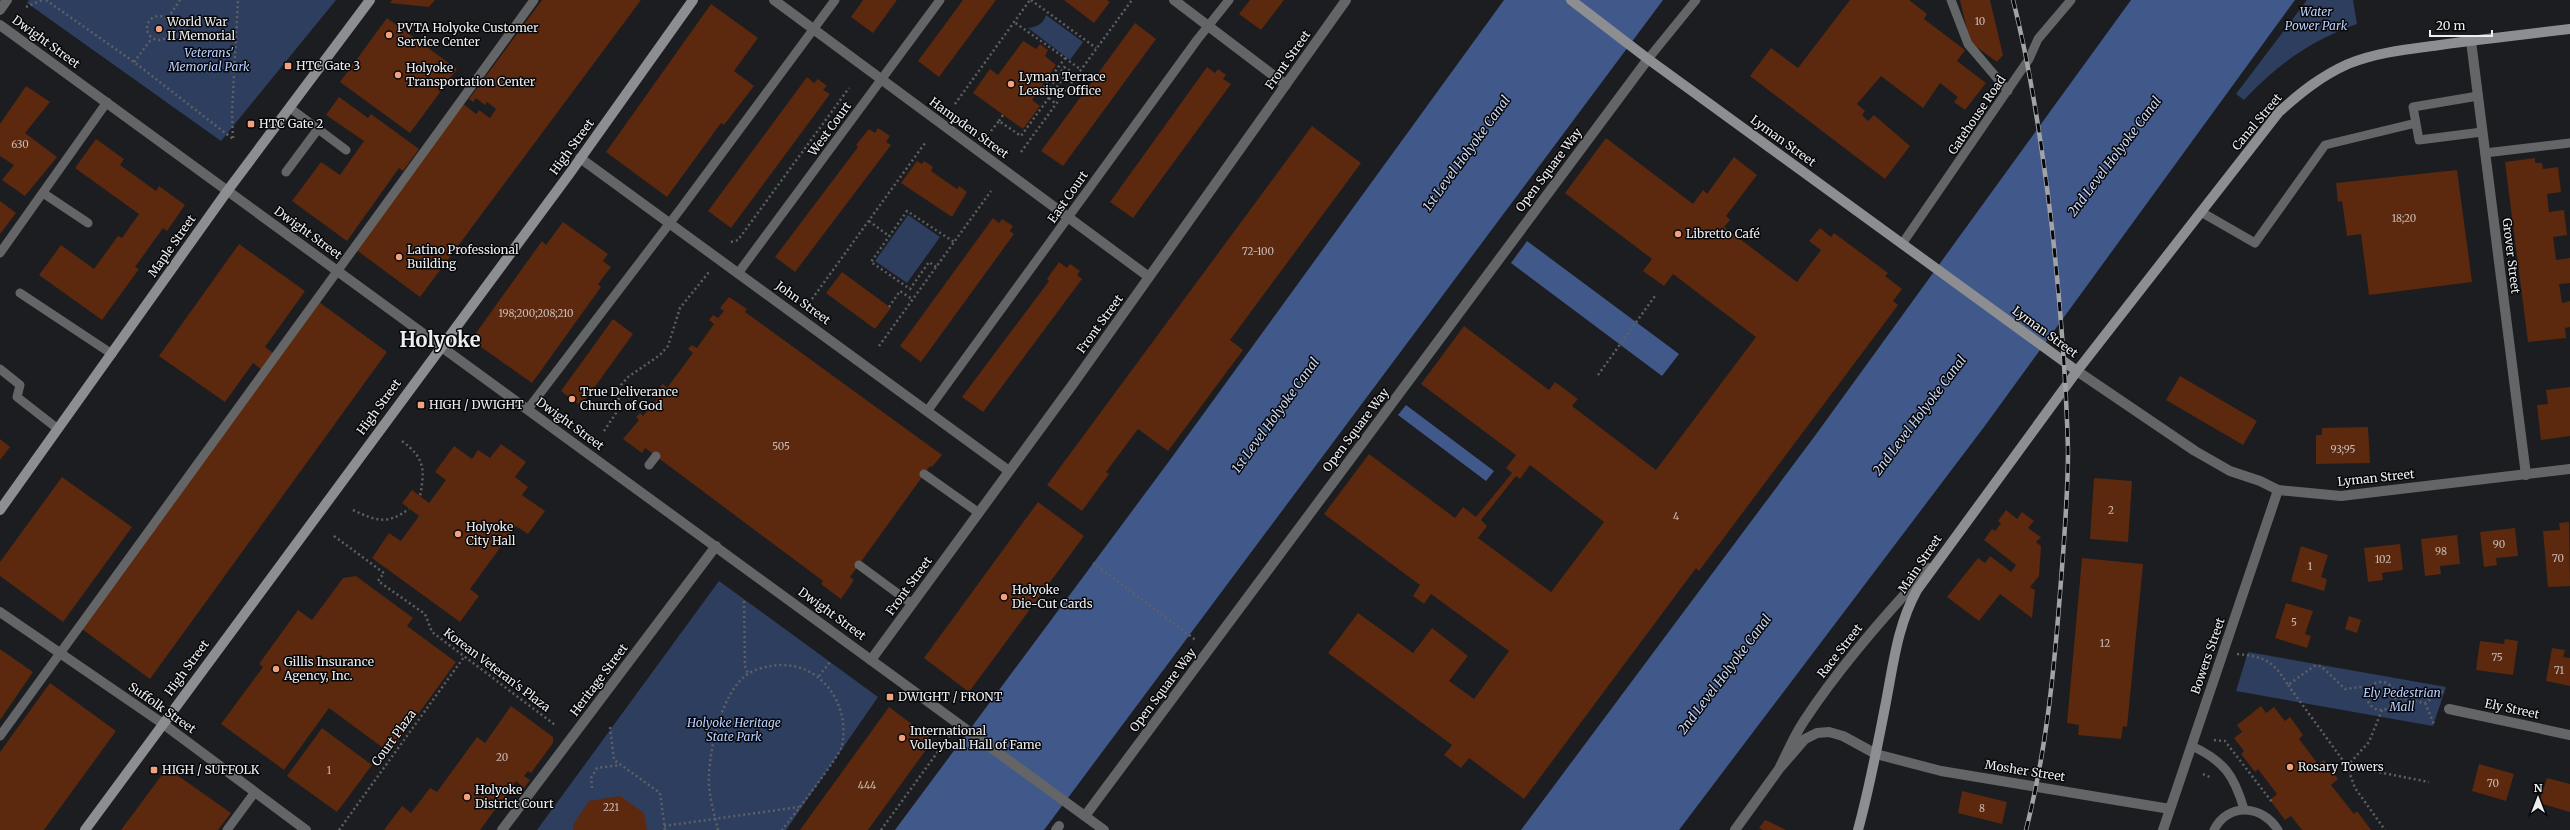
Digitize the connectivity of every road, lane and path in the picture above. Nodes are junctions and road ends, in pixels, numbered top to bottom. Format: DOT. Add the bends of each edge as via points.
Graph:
graph roads {
  1 [pos="7,0"];
  2 [pos="42,0"];
  3 [pos="46,0"];
  4 [pos="54,0"];
  5 [pos="180,0"];
  6 [pos="238,0"];
  7 [pos="370,0"];
  8 [pos="534,0"];
  9 [pos="693,0"];
  10 [pos="774,0"];
  11 [pos="835,0"];
  12 [pos="940,0"];
  13 [pos="1030,0"];
  14 [pos="1132,0"];
  15 [pos="1174,0"];
  16 [pos="1229,0"];
  17 [pos="1346,0"];
  18 [pos="1571,0"];
  19 [pos="1696,0"];
  20 [pos="1951,0"];
  21 [pos="2071,0"];
  22 [pos="51,4"];
  23 [pos="26,7"];
  24 [pos="0,10"];
  25 [pos="168,18"];
  26 [pos="1014,22"];
  27 [pos="0,25"];
  28 [pos="1208,26"];
  29 [pos="2570,29"];
  30 [pos="813,30"];
  31 [pos="152,38"];
  32 [pos="2471,41"];
  33 [pos="1096,48"];
  34 [pos="1065,58"];
  35 [pos="1648,59"];
  36 [pos="134,62"];
  37 [pos="1080,69"];
  38 [pos="882,81"];
  39 [pos="1286,84"];
  40 [pos="849,88"];
  41 [pos="2008,91"];
  42 [pos="2478,96"];
  43 [pos="1049,98"];
  44 [pos="107,102"];
  45 [pos="1055,103"];
  46 [pos="955,104"];
  47 [pos="290,108"];
  48 [pos="1003,115"];
  49 [pos="999,121"];
  50 [pos="2416,123"];
  51 [pos="318,129"];
  52 [pos="991,131"];
  53 [pos="2482,132"];
  54 [pos="2570,142"];
  55 [pos="925,143"];
  56 [pos="346,150"];
  57 [pos="1021,152"];
  58 [pos="2485,153"];
  59 [pos="580,158"];
  60 [pos="286,172"];
  61 [pos="228,190"];
  62 [pos="991,191"];
  63 [pos="43,192"];
  64 [pos="2201,212"];
  65 [pos="1068,217"];
  66 [pos="869,221"];
  67 [pos="88,223"];
  68 [pos="670,223"];
  69 [pos="889,236"];
  70 [pos="731,242"];
  71 [pos="954,242"];
  72 [pos="1902,244"];
  73 [pos="0,253"];
  74 [pos="936,267"];
  75 [pos="338,271"];
  76 [pos="709,272"];
  77 [pos="739,272"];
  78 [pos="1149,277"];
  79 [pos="20,293"];
  80 [pos="1655,296"];
  81 [pos="812,300"];
  82 [pos="912,300"];
  83 [pos="889,307"];
  84 [pos="440,346"];
  85 [pos="879,346"];
  86 [pos="112,354"];
  87 [pos="0,369"];
  88 [pos="2077,371"];
  89 [pos="1598,375"];
  90 [pos="528,409"];
  91 [pos="928,410"];
  92 [pos="58,429"];
  93 [pos="604,431"];
  94 [pos="402,441"];
  95 [pos="656,456"];
  96 [pos="649,465"];
  97 [pos="2570,469"];
  98 [pos="1009,471"];
  99 [pos="924,474"];
  100 [pos="2526,475"];
  101 [pos="2278,490"];
  102 [pos="420,496"];
  103 [pos="409,509"];
  104 [pos="0,510"];
  105 [pos="353,510"];
  106 [pos="979,513"];
  107 [pos="334,536"];
  108 [pos="716,546"];
  109 [pos="1937,560"];
  110 [pos="1093,563"];
  111 [pos="859,565"];
  112 [pos="744,601"];
  113 [pos="912,604"];
  114 [pos="0,612"];
  115 [pos="1193,638"];
  116 [pos="60,653"];
  117 [pos="2223,653"];
  118 [pos="464,657"];
  119 [pos="871,660"];
  120 [pos="830,662"];
  121 [pos="748,674"];
  122 [pos="819,676"];
  123 [pos="2288,685"];
  124 [pos="2445,690"];
  125 [pos="2368,691"];
  126 [pos="2395,697"];
  127 [pos="2425,703"];
  128 [pos="2449,709"];
  129 [pos="2382,710"];
  130 [pos="162,723"];
  131 [pos="2434,724"];
  132 [pos="555,725"];
  133 [pos="961,725"];
  134 [pos="610,727"];
  135 [pos="2570,735"];
  136 [pos="0,736"];
  137 [pos="2214,740"];
  138 [pos="2192,746"];
  139 [pos="1876,754"];
  140 [pos="622,765"];
  141 [pos="2347,766"];
  142 [pos="1779,769"];
  143 [pos="2203,774"];
  144 [pos="2216,780"];
  145 [pos="2429,782"];
  146 [pos="592,788"];
  147 [pos="255,792"];
  148 [pos="2274,805"];
  149 [pos="799,807"];
  150 [pos="2170,809"];
  151 [pos="2244,809"];
  152 [pos="1085,816"];
  153 [pos="716,819"];
  154 [pos="664,828"];
  155 [pos="85,830"];
  156 [pos="227,830"];
  157 [pos="306,830"];
  158 [pos="339,830"];
  159 [pos="502,830"];
  160 [pos="718,830"];
  161 [pos="782,830"];
  162 [pos="881,830"];
  163 [pos="1104,830"];
  164 [pos="1735,830"];
  165 [pos="1858,830"];
  166 [pos="2163,830"];
  167 [pos="2214,830"];
  168 [pos="2278,830"];
  169 [pos="2385,830"];
  1 -- 24 [label="street"];
  2 -- 23 [label="path"];
  3 -- 22 [label="path"];
  4 -- 22 [label="path"];
  5 -- 25 [label="path"];
  6 -- 36 [label="path" via="233,139"];
  7 -- 47 [label="main road, Maple Street"];
  8 -- 75 [label="lane"];
  9 -- 59 [label="main road, High Street"];
  10 -- 30 [label="street, Hampden Street"];
  11 -- 30 [label="lane"];
  12 -- 38 [label="lane, West Court"];
  13 -- 26 [label="path"];
  13 -- 33 [label="path"];
  14 -- 33 [label="path"];
  15 -- 28 [label="street"];
  16 -- 28 [label="lane, East Court"];
  17 -- 39 [label="street, Front Street"];
  18 -- 35 [label="main road, Lyman Street"];
  19 -- 35 [label="lane"];
  20 -- 41 [label="lane" via="1968,44"];
  21 -- 41 [label="lane, Gatehouse Road" via="2038,39 2029,59"];
  22 -- 36 [label="path"];
  25 -- 31 [label="path" via="172,26 168,36 163,40"];
  25 -- 31 [label="path" via="158,15 148,23 148,35"];
  26 -- 34 [label="path"];
  26 -- 46 [label="path"];
  27 -- 44 [label="street, Dwight Street"];
  28 -- 39 [label="street"];
  28 -- 65 [label="lane, East Court"];
  29 -- 32 [label="main road, Canal Street"];
  30 -- 38 [label="street, Hampden Street"];
  30 -- 68 [label="lane"];
  31 -- 36 [label="path"];
  32 -- 42 [label="street, Grover Street"];
  32 -- 64 [label="main road, Canal Street" via="2375,56 2350,64 2305,89 2279,112"];
  33 -- 37 [label="path"];
  34 -- 37 [label="path"];
  34 -- 43 [label="path" via="1042,89 1047,92 1064,67 1069,70"];
  35 -- 72 [label="main road, Lyman Street"];
  35 -- 152 [label="street, Open Square Way"];
  37 -- 45 [label="path"];
  38 -- 65 [label="street, Hampden Street"];
  38 -- 77 [label="lane, West Court"];
  39 -- 78 [label="street, Front Street"];
  40 -- 70 [label="path" via="738,240"];
  41 -- 72 [label="lane, Gatehouse Road"];
  42 -- 50 [label="lane" via="2413,107"];
  42 -- 53 [label="street, Grover Street"];
  43 -- 45 [label="path"];
  43 -- 49 [label="path" via="1021,136"];
  44 -- 61 [label="street, Dwight Street"];
  44 -- 63 [label="lane"];
  45 -- 57 [label="path"];
  47 -- 51 [label="lane"];
  47 -- 61 [label="main road, Maple Street"];
  48 -- 49 [label="path"];
  49 -- 52 [label="path"];
  50 -- 53 [label="lane" via="2419,140"];
  50 -- 64 [label="lane" via="2325,145 2255,243"];
  51 -- 56 [label="lane"];
  51 -- 60 [label="lane"];
  53 -- 58 [label="street, Grover Street"];
  54 -- 58 [label="lane"];
  55 -- 66 [label="path"];
  58 -- 100 [label="street, Grover Street"];
  59 -- 68 [label="street, John Street"];
  59 -- 84 [label="main road, High Street"];
  61 -- 75 [label="street, Dwight Street"];
  61 -- 86 [label="main road, Maple Street"];
  62 -- 71 [label="path"];
  63 -- 67 [label="lane"];
  63 -- 73 [label="lane"];
  64 -- 88 [label="main road, Canal Street"];
  65 -- 78 [label="street, Hampden Street"];
  65 -- 91 [label="lane, East Court"];
  66 -- 69 [label="path"];
  66 -- 81 [label="path"];
  68 -- 77 [label="street, John Street"];
  68 -- 90 [label="lane"];
  69 -- 71 [label="path" via="907,211"];
  69 -- 74 [label="path" via="871,262 910,289 929,262"];
  71 -- 74 [label="path"];
  72 -- 88 [label="main road, Lyman Street"];
  74 -- 82 [label="path"];
  75 -- 84 [label="street, Dwight Street"];
  75 -- 116 [label="lane"];
  76 -- 93 [label="path" via="680,308 668,346 628,376 621,386 616,413"];
  77 -- 91 [label="street, John Street"];
  78 -- 98 [label="street, Front Street"];
  79 -- 86 [label="lane"];
  80 -- 89 [label="path"];
  82 -- 83 [label="path" via="900,291"];
  82 -- 85 [label="path"];
  84 -- 90 [label="street, Dwight Street"];
  84 -- 130 [label="main road, High Street"];
  86 -- 92 [label="main road, Maple Street"];
  87 -- 92 [label="lane" via="20,385 17,397"];
  88 -- 101 [label="street, Lyman Street" via="2196,451 2230,471"];
  88 -- 109 [label="main road, Main Street"];
  90 -- 108 [label="street, Dwight Street"];
  91 -- 98 [label="street, John Street"];
  92 -- 104 [label="main road, Maple Street"];
  94 -- 102 [label="path" via="417,452 424,475"];
  95 -- 96 [label="lane"];
  97 -- 100 [label="street, Lyman Street"];
  98 -- 106 [label="street, Front Street"];
  99 -- 106 [label="lane"];
  100 -- 101 [label="street, Lyman Street" via="2341,496"];
  101 -- 117 [label="street, Bowers Street"];
  103 -- 105 [label="path" via="396,519 374,520"];
  106 -- 113 [label="street, Front Street"];
  107 -- 118 [label="path, Korean Veteran's Plaza" via="384,573 378,581 425,614 432,632"];
  108 -- 119 [label="street, Dwight Street"];
  108 -- 159 [label="street, Heritage Street"];
  109 -- 139 [label="main road, Main Street" via="1917,590 1904,619"];
  109 -- 142 [label="street, Race Street" via="1887,612 1822,695 1803,723"];
  110 -- 115 [label="path"];
  111 -- 113 [label="lane"];
  112 -- 121 [label="path" via="745,666"];
  113 -- 119 [label="street, Front Street"];
  114 -- 116 [label="street, Suffolk Street"];
  116 -- 130 [label="street, Suffolk Street"];
  116 -- 136 [label="lane"];
  117 -- 123 [label="path" via="2256,656 2276,666"];
  117 -- 138 [label="street, Bowers Street"];
  118 -- 132 [label="path, Korean Veteran's Plaza"];
  118 -- 158 [label="path, Court Plaza"];
  119 -- 133 [label="street, Dwight Street"];
  120 -- 122 [label="path"];
  121 -- 122 [label="path" via="779,664 793,666"];
  121 -- 153 [label="path" via="730,696 714,742 709,777"];
  122 -- 149 [label="path" via="831,689 838,702 843,728 842,748"];
  123 -- 125 [label="path" via="2314,666 2321,666 2345,689 2360,687"];
  123 -- 141 [label="path"];
  124 -- 127 [label="path"];
  125 -- 126 [label="path" via="2374,683 2384,682 2392,687"];
  125 -- 129 [label="path" via="2366,696 2370,705"];
  126 -- 127 [label="path"];
  126 -- 129 [label="path" via="2390,706"];
  127 -- 131 [label="path"];
  128 -- 135 [label="street, Ely Street"];
  129 -- 141 [label="path" via="2369,742"];
  130 -- 147 [label="street, Suffolk Street"];
  130 -- 155 [label="main road, High Street"];
  133 -- 152 [label="street, Dwight Street"];
  133 -- 162 [label="path"];
  134 -- 140 [label="path" via="614,760"];
  137 -- 148 [label="path" via="2225,741"];
  138 -- 150 [label="street, Bowers Street"];
  138 -- 151 [label="lane" via="2214,757 2224,766 2233,779"];
  139 -- 142 [label="street, Race Street" via="1843,736 1829,732 1817,733 1805,739"];
  139 -- 150 [label="street, Mosher Street" via="1941,771"];
  139 -- 165 [label="main road, Main Street"];
  140 -- 146 [label="path" via="597,768 591,778"];
  140 -- 154 [label="path" via="660,793"];
  141 -- 145 [label="path"];
  141 -- 169 [label="path" via="2354,788"];
  142 -- 164 [label="street, Race Street"];
  143 -- 144 [label="path"];
  147 -- 156 [label="lane"];
  147 -- 157 [label="street, Suffolk Street"];
  149 -- 153 [label="path"];
  149 -- 161 [label="path"];
  150 -- 166 [label="street, Bowers Street"];
  151 -- 167 [label="lane" via="2232,812 2222,819"];
  151 -- 168 [label="lane" via="2265,814"];
  152 -- 163 [label="street, Dwight Street"];
  153 -- 154 [label="path"];
  153 -- 160 [label="path"];
}
